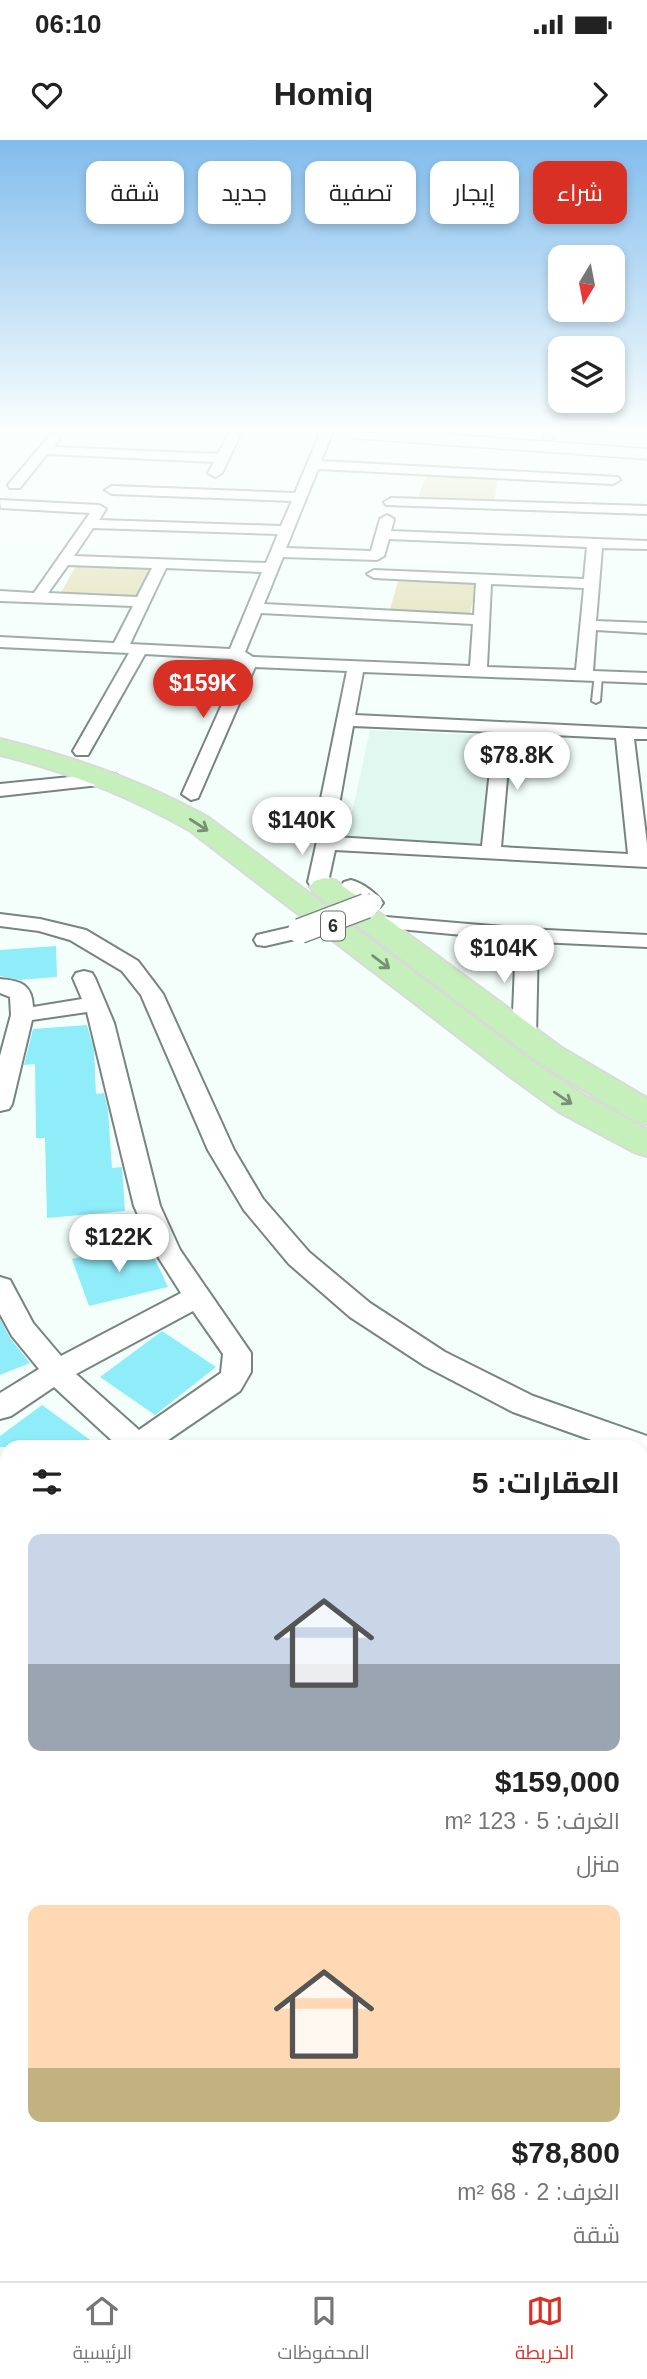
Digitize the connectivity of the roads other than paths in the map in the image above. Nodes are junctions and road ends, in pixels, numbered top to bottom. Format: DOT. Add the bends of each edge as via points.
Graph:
graph roads {
  1 [pos="83,533"];
  2 [pos="287,533"];
  3 [pos="621,533"];
  4 [pos="383,535"];
  5 [pos="594,542"];
  6 [pos="279,552"];
  7 [pos="377,556"];
  8 [pos="64,560"];
  9 [pos="161,564"];
  10 [pos="273,568"];
  11 [pos="484,579"];
  12 [pos="590,584"];
  13 [pos="370,594"];
  14 [pos="0,596"];
  15 [pos="37,598"];
  16 [pos="142,602"];
  17 [pos="257,608"];
  18 [pos="481,620"];
  19 [pos="589,625"];
  20 [pos="647,628"];
  21 [pos="0,642"];
  22 [pos="120,648"];
  23 [pos="140,649"];
  24 [pos="243,658"];
  25 [pos="356,666"];
  26 [pos="478,671"];
  27 [pos="591,676"];
  28 [pos="647,678"];
  29 [pos="596,701"];
  30 [pos="348,720"];
  31 [pos="503,727"];
  32 [pos="0,730"];
  33 [pos="624,733"];
  34 [pos="647,734"];
  35 [pos="0,747"];
  36 [pos="82,751"];
  37 [pos="110,779"];
  38 [pos="0,790"];
  39 [pos="191,794"];
  40 [pos="327,841"];
  41 [pos="491,852"];
  42 [pos="643,860"];
  43 [pos="318,882"];
  44 [pos="351,886"];
  45 [pos="374,913"];
  46 [pos="0,920"];
  47 [pos="527,935"];
  48 [pos="265,940"];
  49 [pos="647,941"];
  50 [pos="84,978"];
  51 [pos="0,986"];
  52 [pos="95,1004"];
  53 [pos="22,1014"];
  54 [pos="524,1037"];
  55 [pos="0,1104"];
  56 [pos="647,1113"];
  57 [pos="647,1144"];
  58 [pos="0,1287"];
  59 [pos="198,1296"];
  60 [pos="57,1371"];
  61 [pos="0,1408"];
  62 [pos="129,1440"];
  63 [pos="147,1440"];
  64 [pos="624,1440"];
  1 -- 8 [label="street"];
  2 -- 6 [label="street"];
  3 -- 5 [label="street"];
  4 -- 5 [label="street"];
  4 -- 7 [label="street"];
  5 -- 12 [label="street"];
  6 -- 7 [label="street"];
  6 -- 10 [label="street"];
  7 -- 13 [label="street"];
  8 -- 9 [label="street"];
  8 -- 15 [label="street"];
  9 -- 10 [label="street"];
  9 -- 16 [label="street"];
  10 -- 17 [label="street"];
  11 -- 12 [label="street"];
  11 -- 13 [label="street"];
  11 -- 18 [label="street"];
  12 -- 19 [label="street"];
  13 -- 17 [label="street"];
  13 -- 18 [label="street"];
  14 -- 15 [label="street"];
  15 -- 16 [label="street"];
  16 -- 22 [label="street"];
  17 -- 24 [label="street"];
  18 -- 26 [label="street"];
  19 -- 20 [label="street"];
  19 -- 27 [label="street"];
  21 -- 22 [label="street"];
  22 -- 23 [label="street"];
  23 -- 24 [label="street"];
  23 -- 36 [label="street"];
  24 -- 25 [label="street"];
  24 -- 39 [label="street"];
  25 -- 26 [label="street"];
  25 -- 30 [label="street"];
  26 -- 27 [label="street"];
  27 -- 28 [label="street"];
  27 -- 29 [label="lane"];
  30 -- 31 [label="street"];
  30 -- 40 [label="street" via="324,834"];
  31 -- 33 [label="street"];
  31 -- 41 [label="street"];
  32 -- 36 [label="main road, 6"];
  33 -- 34 [label="street"];
  33 -- 42 [label="street"];
  35 -- 37 [label="main road, 6"];
  36 -- 39 [label="main road, 6"];
  37 -- 38 [label="street"];
  37 -- 57 [label="main road, 6, one-way" via="199,824 524,1071 572,1104"];
  39 -- 43 [label="main road, 6"];
  40 -- 41 [label="street"];
  40 -- 43 [label="street"];
  41 -- 42 [label="street"];
  43 -- 45 [label="main road, 6"];
  44 -- 45 [label="street"];
  45 -- 47 [label="street"];
  45 -- 48 [label="street, bridge"];
  45 -- 54 [label="main road, 6"];
  46 -- 64 [label="street" via="78,935 131,965 152,994 220,1150 253,1204 299,1258 360,1310 435,1359 523,1404"];
  47 -- 49 [label="street"];
  47 -- 54 [label="street"];
  50 -- 52 [label="street"];
  51 -- 53 [label="street" via="21,994"];
  52 -- 53 [label="street"];
  52 -- 59 [label="street" via="146,1206 168,1252"];
  53 -- 55 [label="street"];
  54 -- 56 [label="main road, 6"];
  58 -- 60 [label="street" via="22,1329"];
  59 -- 60 [label="street"];
  59 -- 63 [label="street" via="237,1353 236,1374 230,1383"];
  60 -- 61 [label="street"];
  60 -- 62 [label="street"];
}
